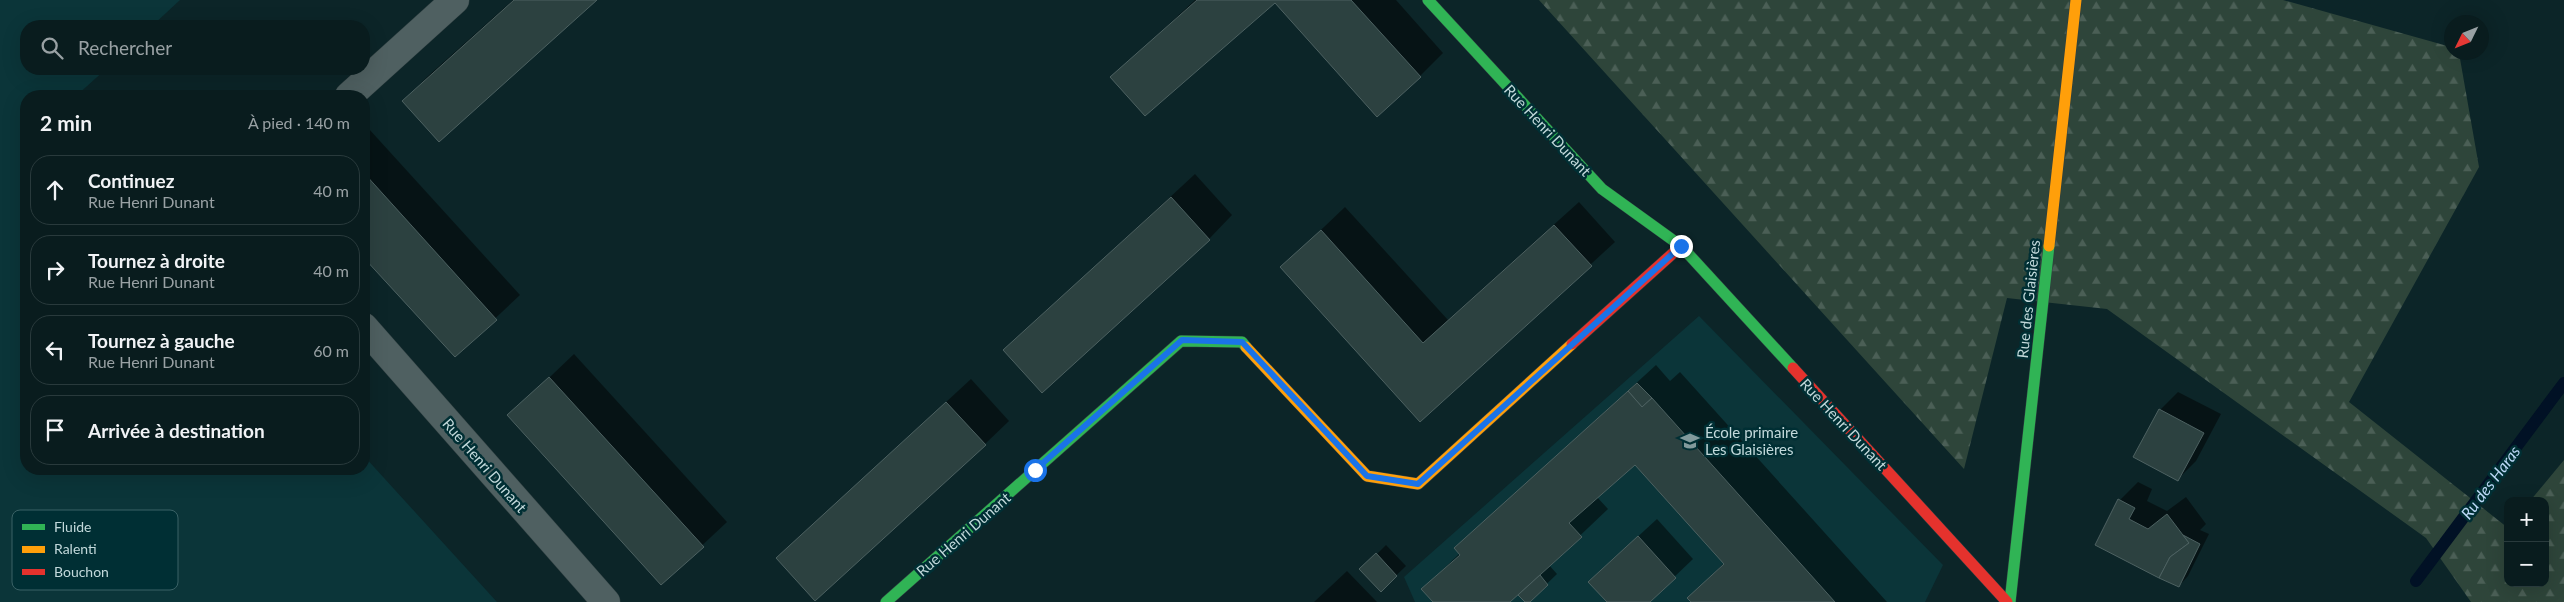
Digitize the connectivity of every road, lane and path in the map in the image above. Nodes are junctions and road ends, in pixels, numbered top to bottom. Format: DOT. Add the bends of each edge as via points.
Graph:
graph roads {
  1 [pos="455,0"];
  2 [pos="1428,0"];
  3 [pos="2076,0"];
  4 [pos="356,90"];
  5 [pos="1681,246"];
  6 [pos="370,335"];
  7 [pos="606,602"];
  8 [pos="886,602"];
  9 [pos="2009,602"];
  1 -- 4 [label="street"];
  2 -- 5 [label="street, Rue Henri Dunant" via="1602,189"];
  3 -- 9 [label="street, Rue des Glaisières"];
  5 -- 8 [label="street, Rue Henri Dunant" via="1418,484 1367,476 1242,342 1182,340"];
  5 -- 9 [label="street, Rue Henri Dunant"];
  6 -- 7 [label="street, Rue Henri Dunant"];
}
